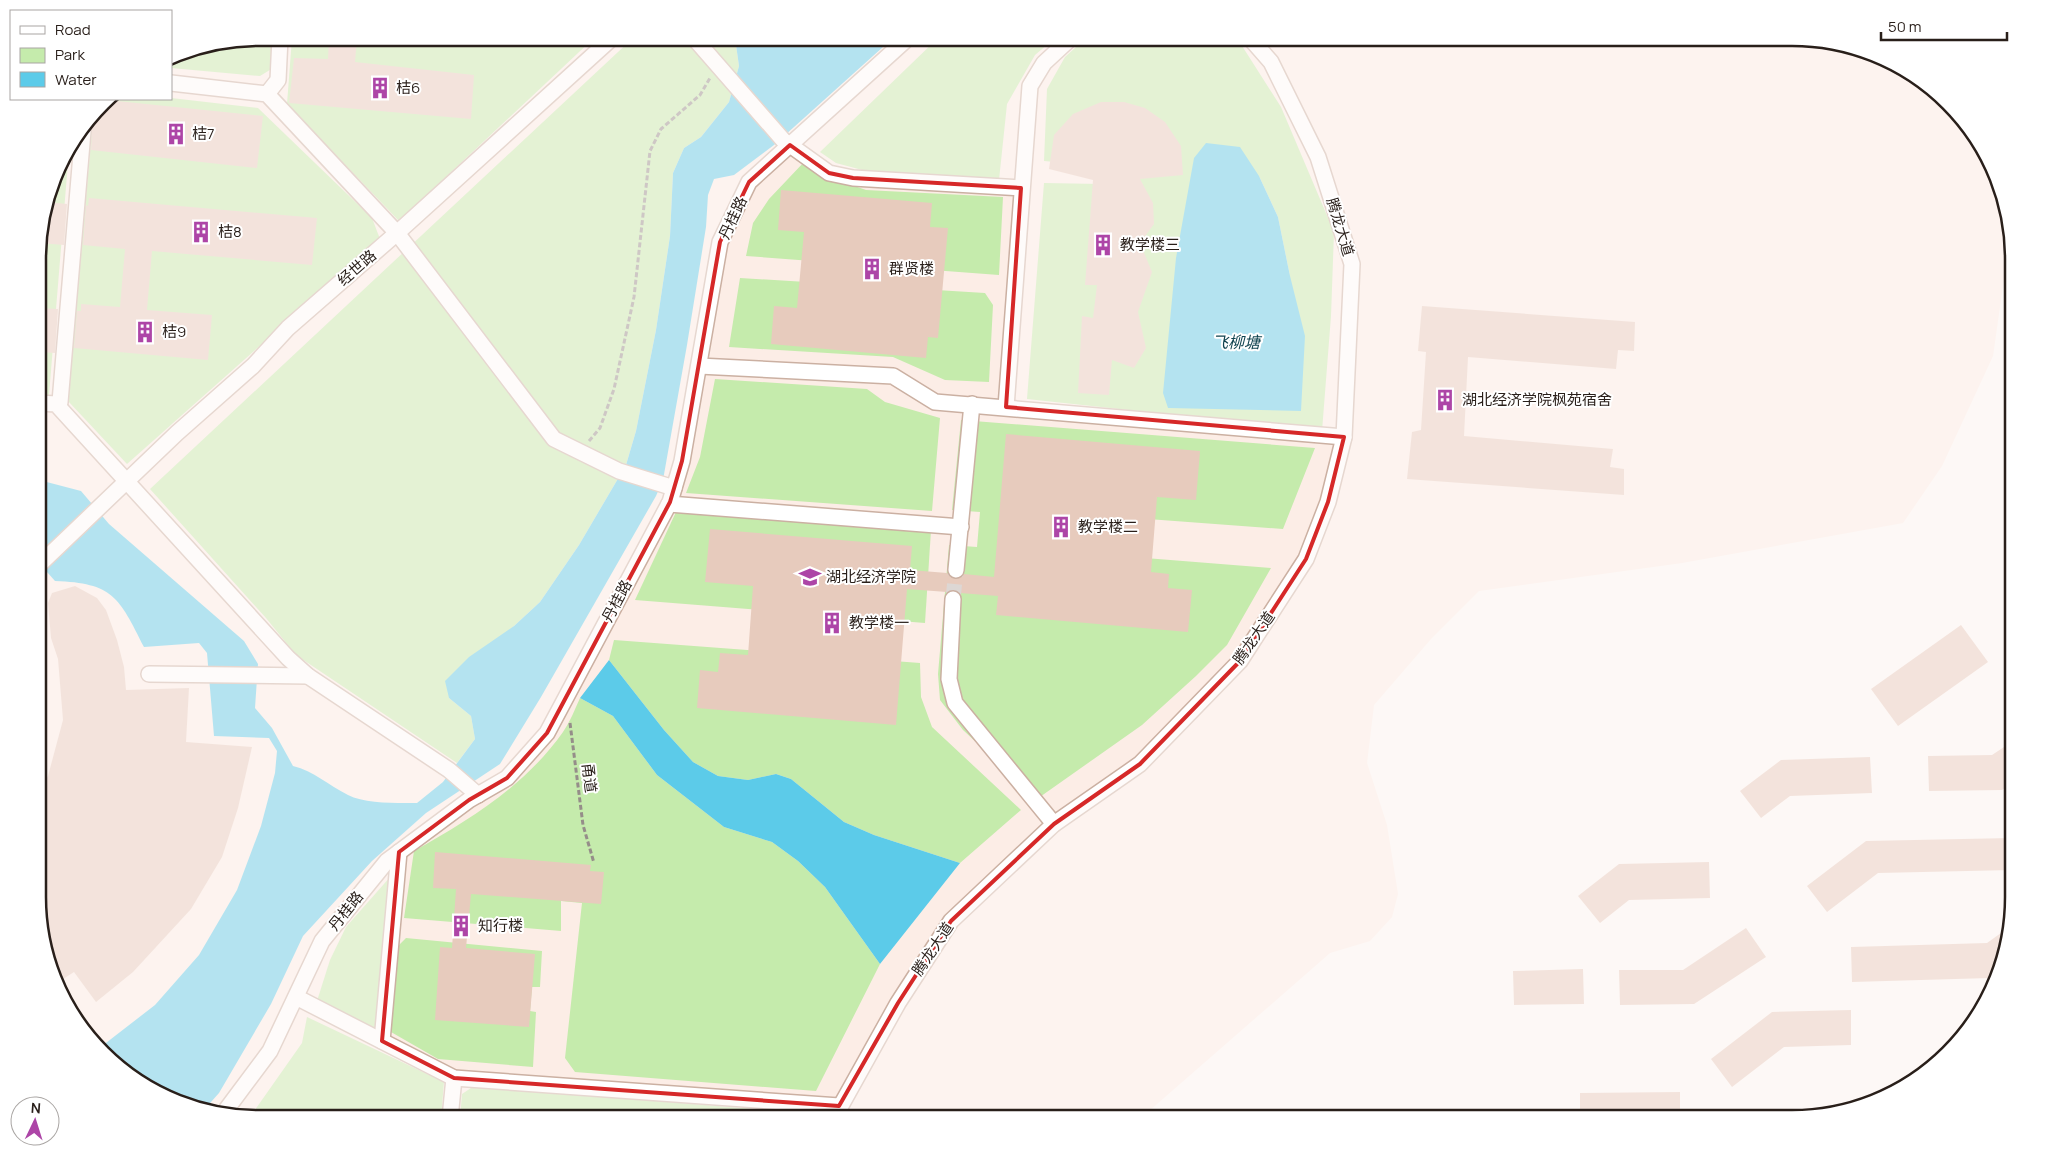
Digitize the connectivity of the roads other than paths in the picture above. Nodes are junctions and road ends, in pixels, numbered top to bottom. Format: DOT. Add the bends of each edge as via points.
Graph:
graph roads {
  1 [pos="280,46"];
  2 [pos="603,46"];
  3 [pos="701,46"];
  4 [pos="899,46"];
  5 [pos="1062,46"];
  6 [pos="1257,46"];
  7 [pos="172,83"];
  8 [pos="267,94"];
  9 [pos="82,141"];
  10 [pos="786,143"];
  11 [pos="1021,188"];
  12 [pos="397,233"];
  13 [pos="699,366"];
  14 [pos="46,403"];
  15 [pos="56,404"];
  16 [pos="972,404"];
  17 [pos="1006,407"];
  18 [pos="1344,437"];
  19 [pos="126,481"];
  20 [pos="669,486"];
  21 [pos="668,504"];
  22 [pos="961,527"];
  23 [pos="46,558"];
  24 [pos="956,570"];
  25 [pos="953,599"];
  26 [pos="149,674"];
  27 [pos="308,676"];
  28 [pos="477,794"];
  29 [pos="1054,824"];
  30 [pos="399,852"];
  31 [pos="296,997"];
  32 [pos="382,1041"];
  33 [pos="454,1078"];
  34 [pos="228,1108"];
  35 [pos="451,1110"];
  36 [pos="814,1110"];
  37 [pos="838,1110"];
  1 -- 8 [label="street" via="278,80"];
  2 -- 12 [label="street, 经世路"];
  3 -- 10 [label="street"];
  4 -- 10 [label="street, 丹桂路"];
  5 -- 11 [label="street" via="1044,63 1030,86"];
  6 -- 18 [label="street, 腾龙大道" via="1271,62 1318,157 1352,264"];
  7 -- 8 [label="street"];
  8 -- 12 [label="street"];
  9 -- 15 [label="street" via="60,402"];
  10 -- 11 [label="street" via="829,173 853,178"];
  10 -- 13 [label="street, 丹桂路" via="749,182 720,242"];
  11 -- 17 [label="street"];
  12 -- 19 [label="street, 经世路" via="288,328 253,366"];
  12 -- 20 [label="street" via="554,439 619,471"];
  13 -- 16 [label="street" via="893,376 935,402"];
  13 -- 20 [label="street, 丹桂路" via="682,461"];
  14 -- 15 [label="street"];
  15 -- 19 [label="street"];
  16 -- 17 [label="street"];
  16 -- 22 [label="street"];
  17 -- 18 [label="street"];
  18 -- 29 [label="street, 腾龙大道" via="1328,502 1306,559 1240,661 1140,764"];
  19 -- 23 [label="street, 经世路"];
  19 -- 27 [label="street"];
  20 -- 21 [label="street, 丹桂路"];
  21 -- 22 [label="street"];
  21 -- 28 [label="street, 丹桂路" via="547,733 507,778"];
  22 -- 24 [label="street"];
  25 -- 29 [label="street" via="948,679 955,703"];
  26 -- 27 [label="street"];
  27 -- 28 [label="street" via="449,770"];
  28 -- 30 [label="street, 丹桂路"];
  29 -- 37 [label="street, 腾龙大道" via="950,921 898,1003"];
  30 -- 31 [label="street, 丹桂路" via="387,861 322,941"];
  30 -- 32 [label="street"];
  31 -- 32 [label="street"];
  31 -- 34 [label="street, 丹桂路" via="270,1051"];
  32 -- 33 [label="street"];
  33 -- 35 [label="street"];
  33 -- 36 [label="street"];
}
